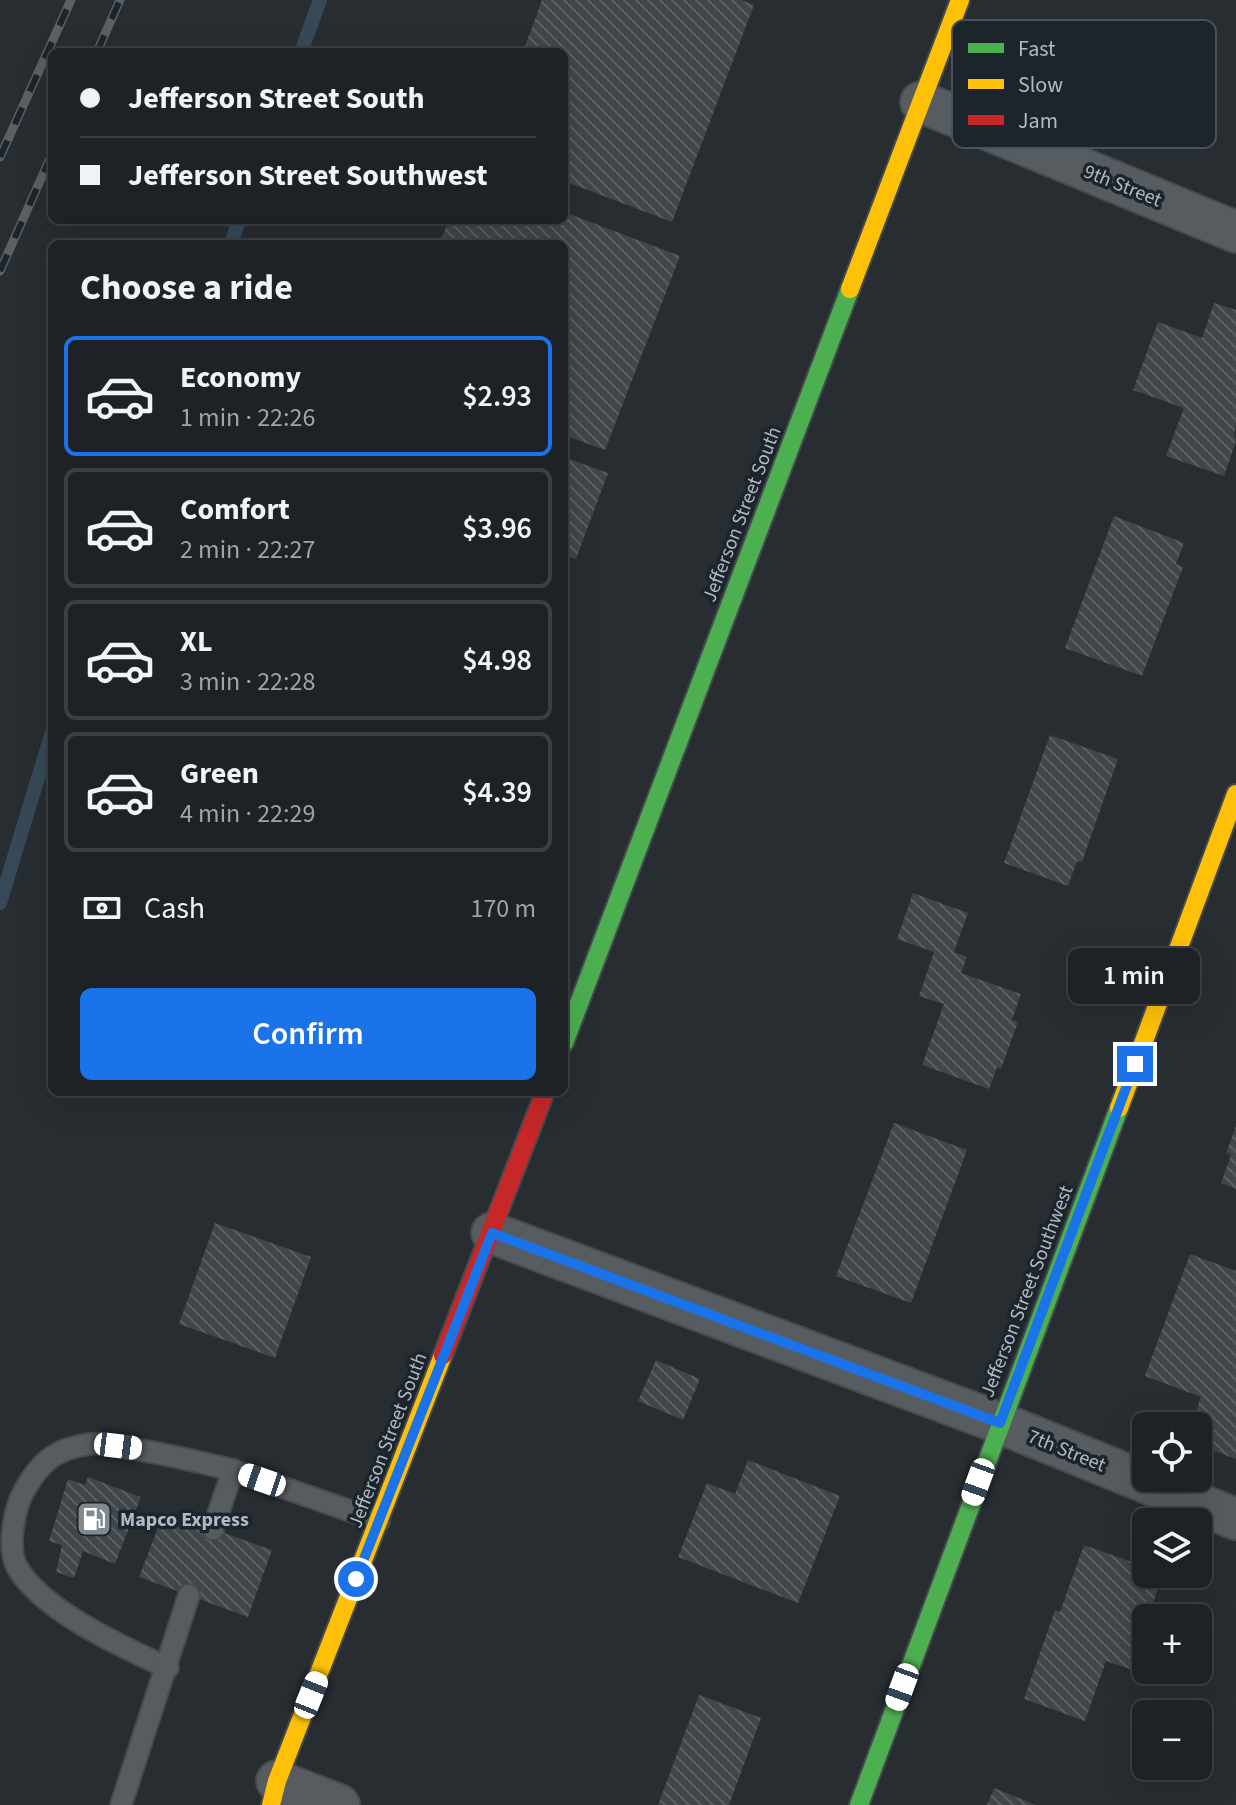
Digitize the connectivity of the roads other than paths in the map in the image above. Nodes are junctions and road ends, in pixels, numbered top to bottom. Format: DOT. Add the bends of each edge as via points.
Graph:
graph roads {
  1 [pos="960,0"];
  2 [pos="952,20"];
  3 [pos="952,21"];
  4 [pos="921,102"];
  5 [pos="952,115"];
  6 [pos="1032,148"];
  7 [pos="1236,232"];
  8 [pos="1236,794"];
  9 [pos="568,1032"];
  10 [pos="543,1096"];
  11 [pos="492,1233"];
  12 [pos="1000,1423"];
  13 [pos="233,1470"];
  14 [pos="1236,1519"];
  15 [pos="379,1521"];
  16 [pos="213,1529"];
  17 [pos="189,1595"];
  18 [pos="168,1668"];
  19 [pos="274,1793"];
  20 [pos="121,1805"];
  21 [pos="339,1805"];
  22 [pos="859,1805"];
  1 -- 2 [label="main road, Jefferson Street South"];
  3 -- 4 [label="main road, Jefferson Street South"];
  4 -- 5 [label="street, 9th Street"];
  4 -- 9 [label="main road, Jefferson Street South"];
  6 -- 7 [label="street, 9th Street"];
  8 -- 12 [label="main road, Jefferson Street Southwest"];
  10 -- 11 [label="main road, Jefferson Street South"];
  11 -- 12 [label="street, 7th Street"];
  11 -- 15 [label="main road, Jefferson Street South"];
  12 -- 14 [label="street, 7th Street"];
  12 -- 22 [label="main road, Jefferson Street Southwest"];
  13 -- 15 [label="lane"];
  13 -- 16 [label="lane"];
  13 -- 18 [label="lane" via="92,1443 58,1451 35,1470 19,1501 12,1527 16,1565 35,1589 114,1643"];
  15 -- 19 [label="main road, Jefferson Street South"];
  17 -- 18 [label="lane"];
  18 -- 20 [label="lane"];
  19 -- 21 [label="street"];
}
